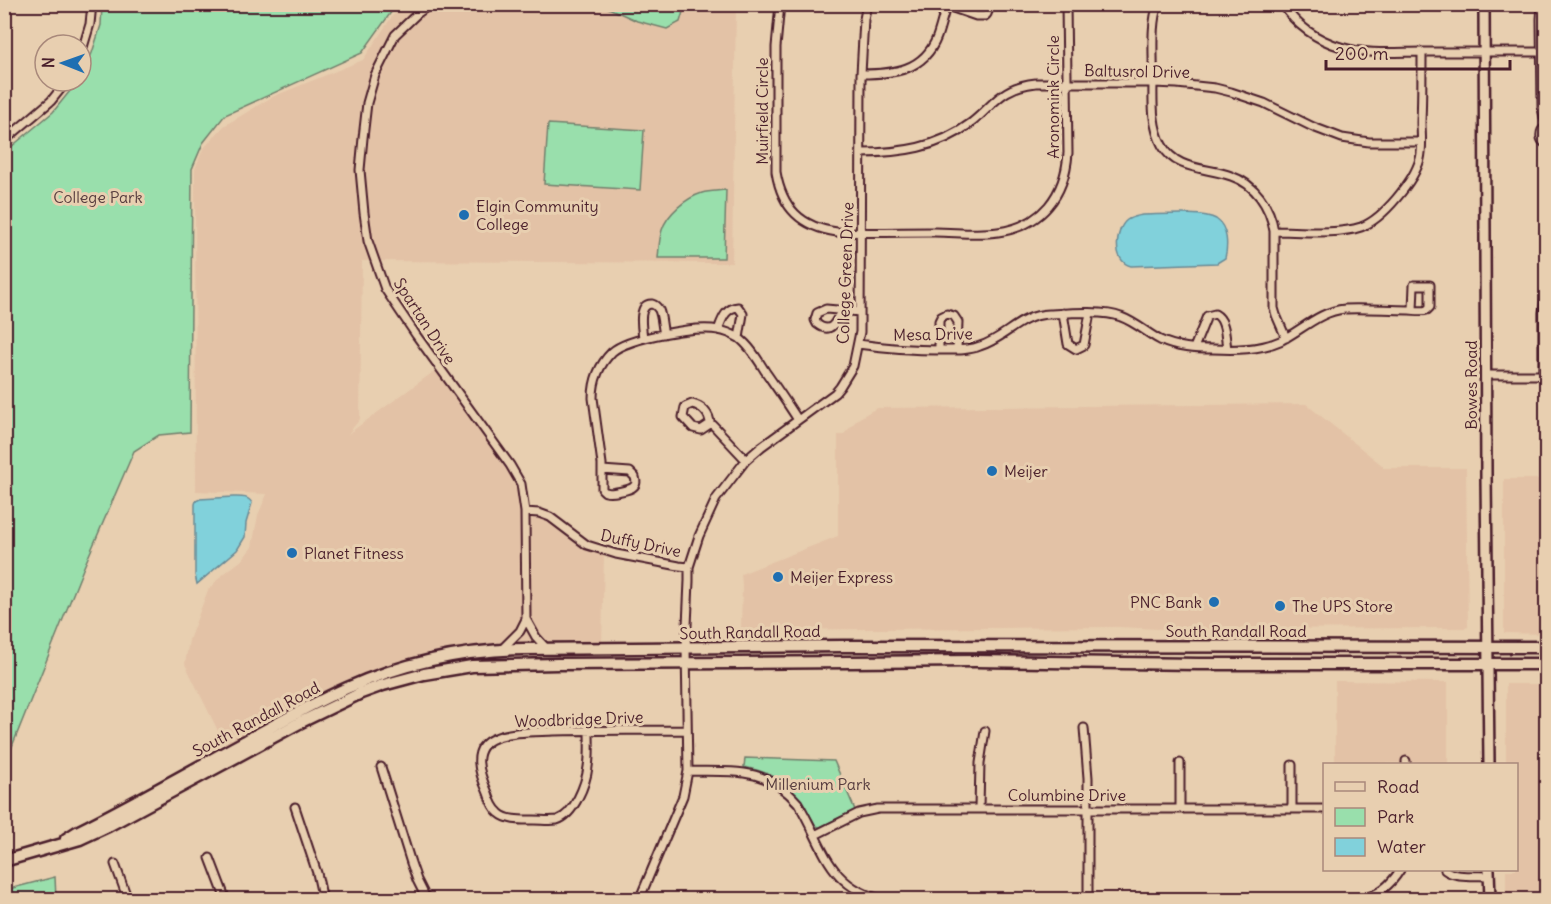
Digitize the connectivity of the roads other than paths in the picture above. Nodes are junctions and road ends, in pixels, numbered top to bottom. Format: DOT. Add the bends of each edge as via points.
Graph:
graph roads {
  1 [pos="6,4"];
  2 [pos="92,4"];
  3 [pos="431,4"];
  4 [pos="780,4"];
  5 [pos="867,4"];
  6 [pos="988,4"];
  7 [pos="1066,4"];
  8 [pos="1158,4"];
  9 [pos="1283,4"];
  10 [pos="1484,4"];
  11 [pos="1542,4"];
  12 [pos="947,5"];
  13 [pos="6,21"];
  14 [pos="87,33"];
  15 [pos="1422,52"];
  16 [pos="1485,52"];
  17 [pos="1544,52"];
  18 [pos="861,74"];
  19 [pos="1067,83"];
  20 [pos="1153,83"];
  21 [pos="57,93"];
  22 [pos="1546,126"];
  23 [pos="4,141"];
  24 [pos="1421,142"];
  25 [pos="1546,144"];
  26 [pos="861,153"];
  27 [pos="1274,231"];
  28 [pos="861,232"];
  29 [pos="1546,290"];
  30 [pos="841,310"];
  31 [pos="1413,310"];
  32 [pos="860,312"];
  33 [pos="1063,313"];
  34 [pos="1090,313"];
  35 [pos="718,330"];
  36 [pos="664,334"];
  37 [pos="643,338"];
  38 [pos="739,338"];
  39 [pos="1286,338"];
  40 [pos="858,344"];
  41 [pos="1194,348"];
  42 [pos="1227,349"];
  43 [pos="939,350"];
  44 [pos="957,350"];
  45 [pos="1486,375"];
  46 [pos="1545,375"];
  47 [pos="798,420"];
  48 [pos="710,424"];
  49 [pos="746,460"];
  50 [pos="602,470"];
  51 [pos="525,512"];
  52 [pos="689,567"];
  53 [pos="526,619"];
  54 [pos="1487,646"];
  55 [pos="1546,647"];
  56 [pos="686,648"];
  57 [pos="547,649"];
  58 [pos="501,650"];
  59 [pos="687,663"];
  60 [pos="1488,663"];
  61 [pos="1546,664"];
  62 [pos="1084,728"];
  63 [pos="589,730"];
  64 [pos="687,730"];
  65 [pos="985,731"];
  66 [pos="1180,763"];
  67 [pos="1489,763"];
  68 [pos="1292,765"];
  69 [pos="381,767"];
  70 [pos="688,771"];
  71 [pos="295,807"];
  72 [pos="980,808"];
  73 [pos="1088,809"];
  74 [pos="1180,809"];
  75 [pos="1292,809"];
  76 [pos="1323,809"];
  77 [pos="815,834"];
  78 [pos="58,844"];
  79 [pos="210,858"];
  80 [pos="4,861"];
  81 [pos="115,864"];
  82 [pos="1399,871"];
  83 [pos="1446,871"];
  84 [pos="1489,873"];
  85 [pos="128,900"];
  86 [pos="226,900"];
  87 [pos="323,900"];
  88 [pos="427,900"];
  89 [pos="639,900"];
  90 [pos="886,900"];
  91 [pos="1088,900"];
  92 [pos="1361,900"];
  93 [pos="1490,900"];
  1 -- 13 [label="street"];
  2 -- 14 [label="street"];
  3 -- 51 [label="street, Spartan Drive" via="395,35 375,75 367,103 360,170 368,241 385,289 510,465 521,484"];
  4 -- 28 [label="street, Muirfield Circle" via="776,47 779,188 789,208 805,221 829,231"];
  5 -- 18 [label="street, College Green Drive"];
  6 -- 12 [label="street" via="987,14 981,16"];
  7 -- 19 [label="street, Aronomink Circle"];
  8 -- 20 [label="street"];
  9 -- 15 [label="street" via="1302,27 1340,46 1370,52"];
  10 -- 16 [label="main road, Bowes Road"];
  11 -- 17 [label="street"];
  12 -- 18 [label="street" via="937,37 921,59 896,72"];
  15 -- 16 [label="street"];
  15 -- 24 [label="street"];
  16 -- 17 [label="street"];
  16 -- 45 [label="main road, Bowes Road"];
  17 -- 22 [label="street" via="1542,108"];
  18 -- 26 [label="street, College Green Drive"];
  19 -- 20 [label="street, Baltusrol Drive"];
  19 -- 26 [label="street, Baltusrol Drive" via="1016,87 964,128 930,144 899,152"];
  19 -- 28 [label="street, Aronomink Circle" via="1066,173 1052,203 1040,215 1017,228 998,232"];
  20 -- 24 [label="street, Baltusrol Drive" via="1231,92 1342,138"];
  20 -- 27 [label="street" via="1154,119 1163,148 1174,159 1194,168 1232,176 1250,186 1267,207"];
  21 -- 23 [label="street"];
  22 -- 25 [label="street" via="1540,135"];
  24 -- 27 [label="street" via="1420,160 1411,178 1382,215 1368,224 1340,231"];
  26 -- 28 [label="street, College Green Drive"];
  27 -- 39 [label="street" via="1273,302"];
  28 -- 32 [label="street, College Green Drive"];
  29 -- 46 [label="street"];
  30 -- 32 [label="street"];
  31 -- 39 [label="street, Mesa Drive" via="1334,311"];
  32 -- 40 [label="street, College Green Drive"];
  33 -- 34 [label="street, Mesa Drive"];
  33 -- 34 [label="street" via="1068,344 1076,349 1084,345"];
  33 -- 44 [label="street, Mesa Drive" via="1035,315 982,346"];
  34 -- 41 [label="street, Mesa Drive" via="1119,316 1169,344"];
  35 -- 36 [label="street"];
  35 -- 38 [label="street"];
  35 -- 38 [label="street" via="728,310 738,307 743,314"];
  36 -- 37 [label="street"];
  36 -- 37 [label="street" via="659,311 652,304 641,314"];
  37 -- 50 [label="street" via="611,353 594,382"];
  38 -- 47 [label="street"];
  39 -- 42 [label="street, Mesa Drive" via="1260,347"];
  40 -- 43 [label="street, Mesa Drive"];
  40 -- 47 [label="street, College Green Drive" via="853,366 840,387"];
  41 -- 42 [label="street, Mesa Drive"];
  41 -- 42 [label="street" via="1207,316 1215,314 1221,318"];
  43 -- 44 [label="street, Mesa Drive"];
  43 -- 44 [label="street" via="939,321 947,314 958,322"];
  45 -- 46 [label="street"];
  45 -- 54 [label="main road, Bowes Road"];
  47 -- 49 [label="street, College Green Drive"];
  48 -- 49 [label="street"];
  49 -- 52 [label="street, College Green Drive" via="716,499"];
  50 -- 50 [label="street" via="630,472 635,485 606,493 602,489"];
  51 -- 52 [label="street, Duffy Drive" via="550,517 587,545"];
  51 -- 53 [label="street, Spartan Drive"];
  52 -- 56 [label="street, College Green Drive"];
  53 -- 57 [label="street"];
  53 -- 58 [label="street"];
  54 -- 55 [label="main road, South Randall Road"];
  54 -- 56 [label="main road, South Randall Road"];
  54 -- 60 [label="main road, Bowes Road"];
  56 -- 57 [label="main road, South Randall Road"];
  56 -- 59 [label="street, College Green Drive"];
  57 -- 58 [label="main road, South Randall Road"];
  58 -- 78 [label="main road, South Randall Road" via="422,662 346,688"];
  59 -- 60 [label="main road, South Randall Road"];
  59 -- 64 [label="street, College Green Drive"];
  59 -- 78 [label="main road, South Randall Road" via="472,666 383,685 303,721 108,826"];
  60 -- 61 [label="main road, South Randall Road"];
  60 -- 67 [label="main road, Bowes Road"];
  62 -- 73 [label="street"];
  63 -- 63 [label="street, Woodbridge Drive" via="586,777 566,815 554,820 514,820 494,809 478,762 487,743 502,736"];
  63 -- 64 [label="street, Woodbridge Drive"];
  64 -- 70 [label="street, College Green Drive"];
  65 -- 72 [label="street"];
  66 -- 74 [label="street"];
  68 -- 75 [label="street"];
  69 -- 88 [label="street" via="411,863"];
  70 -- 77 [label="street" via="747,773 774,782 798,803"];
  70 -- 89 [label="street, College Green Drive" via="683,796"];
  71 -- 87 [label="street"];
  72 -- 73 [label="street, Columbine Drive"];
  72 -- 77 [label="street, Columbine Drive" via="869,810"];
  73 -- 74 [label="street, Columbine Drive"];
  73 -- 91 [label="street"];
  74 -- 75 [label="street, Columbine Drive"];
  75 -- 76 [label="street, Columbine Drive"];
  77 -- 90 [label="street" via="842,879 867,896"];
  78 -- 80 [label="main road, South Randall Road"];
  79 -- 86 [label="street"];
  81 -- 85 [label="street"];
  82 -- 92 [label="street" via="1383,890"];
  83 -- 84 [label="street"];
  84 -- 93 [label="main road"];
}
